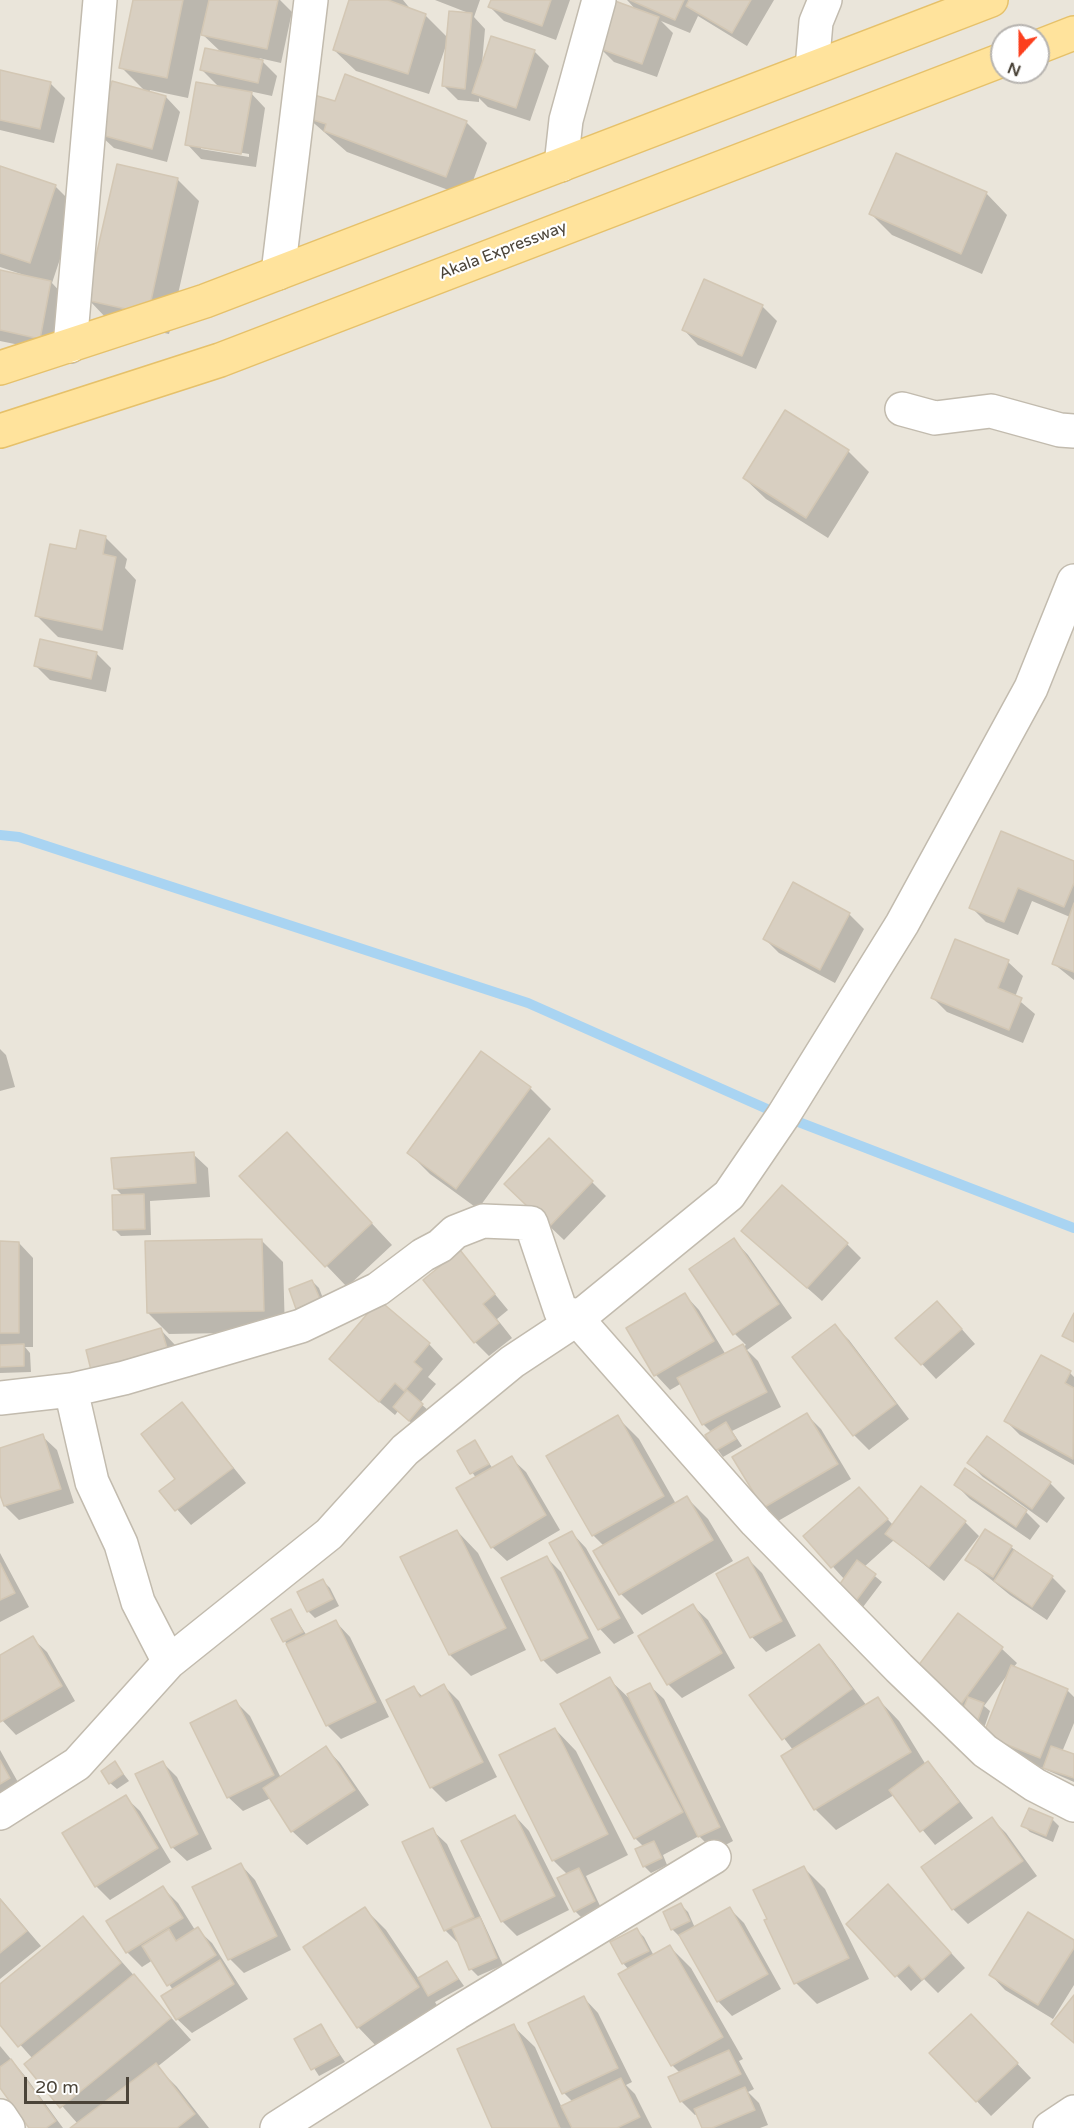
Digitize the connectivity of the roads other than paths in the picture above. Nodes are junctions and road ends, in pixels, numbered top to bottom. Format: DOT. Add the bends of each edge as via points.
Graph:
graph roads {
  1 [pos="100,0"];
  2 [pos="311,0"];
  3 [pos="599,0"];
  4 [pos="825,0"];
  5 [pos="991,0"];
  6 [pos="1074,33"];
  7 [pos="1050,42"];
  8 [pos="990,65"];
  9 [pos="812,69"];
  10 [pos="561,165"];
  11 [pos="278,273"];
  12 [pos="70,346"];
  13 [pos="0,368"];
  14 [pos="902,409"];
  15 [pos="0,431"];
  16 [pos="1074,431"];
  17 [pos="1074,581"];
  18 [pos="578,1318"];
  19 [pos="71,1390"];
  20 [pos="0,1398"];
  21 [pos="169,1662"];
  22 [pos="1074,1805"];
  23 [pos="0,1813"];
  24 [pos="714,1857"];
  25 [pos="0,2116"];
  26 [pos="8,2128"];
  27 [pos="277,2128"];
  1 -- 12 [label="street"];
  2 -- 11 [label="street"];
  3 -- 10 [label="street" via="566,120"];
  4 -- 9 [label="street" via="816,22"];
  5 -- 9 [label="main road"];
  6 -- 7 [label="main road"];
  8 -- 15 [label="main road, Akala Expressway" via="220,360"];
  9 -- 10 [label="main road"];
  10 -- 11 [label="main road"];
  11 -- 12 [label="main road"];
  12 -- 13 [label="main road"];
  14 -- 16 [label="street" via="935,418 991,411"];
  17 -- 18 [label="street" via="1031,688 902,924 783,1116 729,1195"];
  18 -- 19 [label="street" via="561,1312 531,1223 483,1221 455,1232 378,1289 301,1326"];
  18 -- 21 [label="street" via="512,1362 405,1450 329,1534"];
  18 -- 22 [label="street" via="756,1522 899,1668 985,1751 1035,1785"];
  19 -- 20 [label="street"];
  19 -- 21 [label="street" via="92,1482 121,1544 138,1602"];
  21 -- 23 [label="street" via="77,1764"];
  24 -- 27 [label="street"];
  25 -- 26 [label="street"];
}
